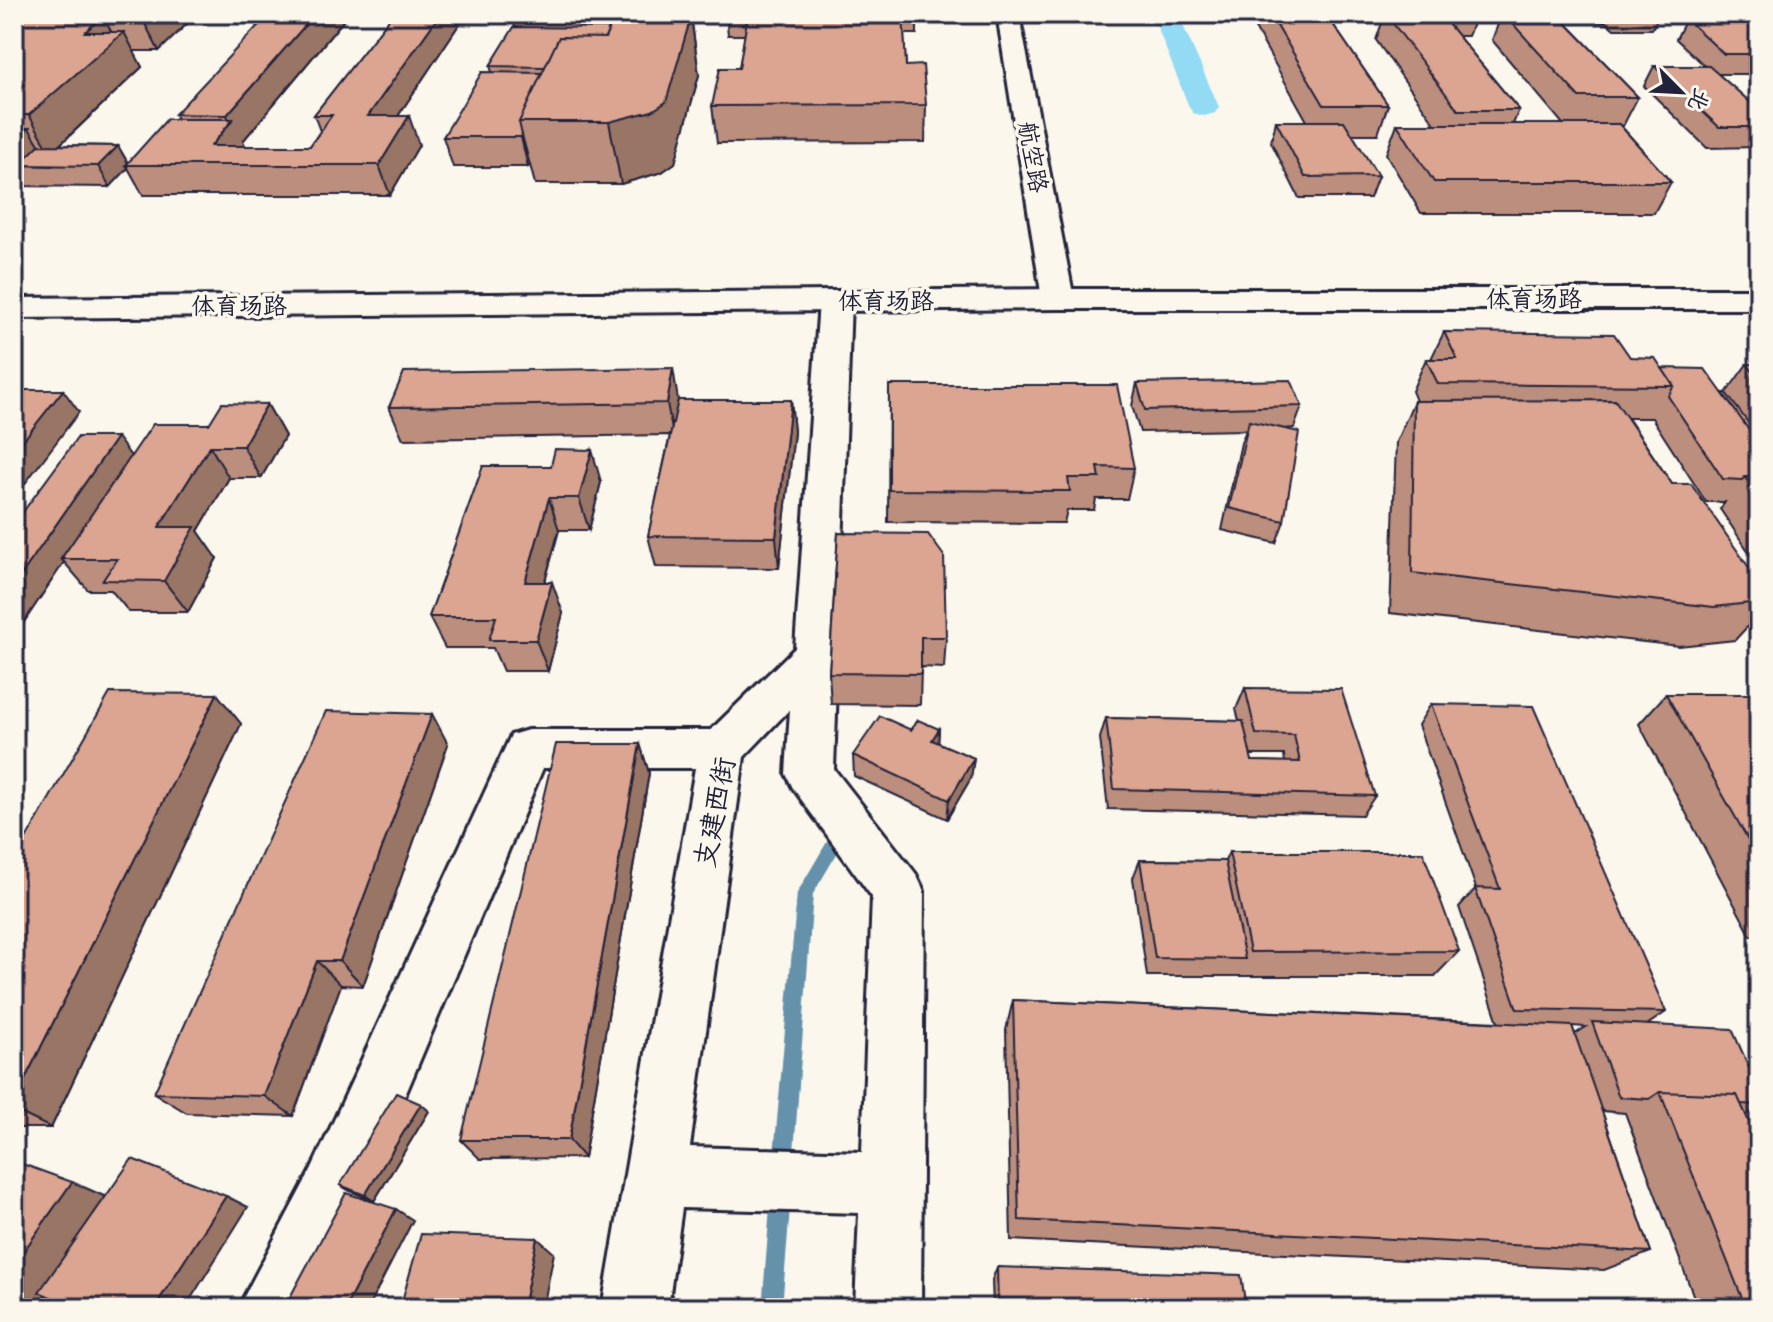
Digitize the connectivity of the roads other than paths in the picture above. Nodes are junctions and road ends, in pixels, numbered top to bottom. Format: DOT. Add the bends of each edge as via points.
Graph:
graph roads {
  1 [pos="1008,14"];
  2 [pos="1759,278"];
  3 [pos="14,286"];
  4 [pos="1057,290"];
  5 [pos="1759,299"];
  6 [pos="835,301"];
  7 [pos="14,308"];
  8 [pos="816,654"];
  9 [pos="722,749"];
  10 [pos="655,1177"];
  11 [pos="891,1183"];
  12 [pos="271,1308"];
  13 [pos="635,1308"];
  14 [pos="888,1308"];
  1 -- 4 [label="main road, 航空路"];
  2 -- 4 [label="main road, 体育场路"];
  3 -- 4 [label="main road, 体育场路"];
  4 -- 5 [label="main road, 体育场路"];
  4 -- 6 [label="main road, 体育场路"];
  6 -- 7 [label="main road, 体育场路"];
  6 -- 8 [label="main road"];
  8 -- 9 [label="main road, 支建西街"];
  8 -- 11 [label="main road" via="810,774 898,891"];
  9 -- 10 [label="main road, 支建西街"];
  9 -- 12 [label="main road" via="528,749 334,1190"];
  10 -- 11 [label="main road"];
  10 -- 13 [label="main road, 支建西街"];
  11 -- 14 [label="main road"];
}
